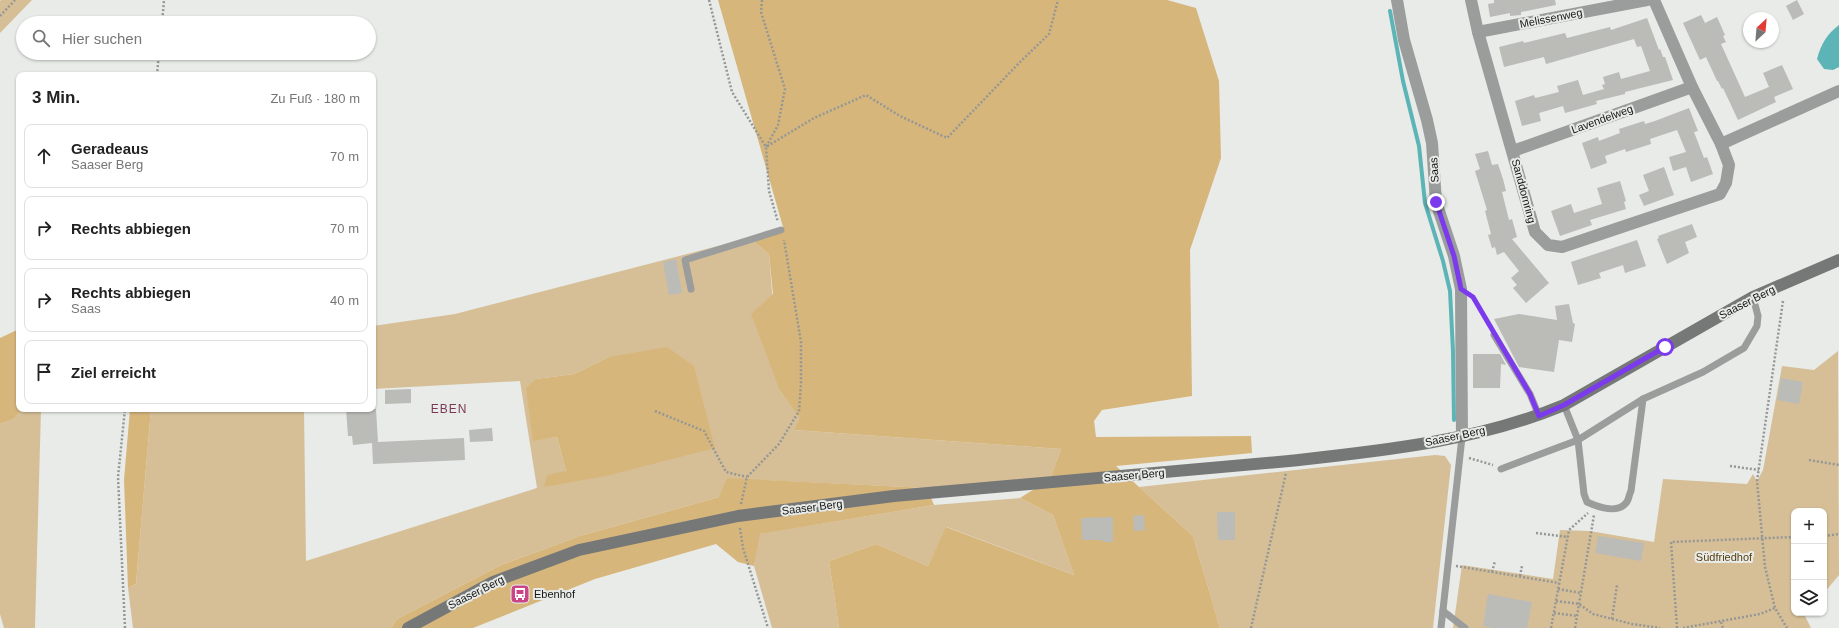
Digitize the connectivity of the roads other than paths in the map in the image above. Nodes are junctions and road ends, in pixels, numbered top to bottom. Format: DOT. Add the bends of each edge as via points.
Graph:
graph roads {
  1 [pos="1397,0"];
  2 [pos="1471,0"];
  3 [pos="1647,0"];
  4 [pos="1654,0"];
  5 [pos="1478,32"];
  6 [pos="1692,87"];
  7 [pos="1839,91"];
  8 [pos="1721,144"];
  9 [pos="1513,151"];
  10 [pos="781,230"];
  11 [pos="1839,260"];
  12 [pos="691,289"];
  13 [pos="1752,297"];
  14 [pos="1494,335"];
  15 [pos="1643,399"];
  16 [pos="1564,405"];
  17 [pos="1539,416"];
  18 [pos="1462,437"];
  19 [pos="1578,440"];
  20 [pos="1501,469"];
  21 [pos="1443,611"];
  22 [pos="408,628"];
  23 [pos="1441,628"];
  24 [pos="1465,628"];
  1 -- 18 [label="street, Saas" via="1404,40 1432,143 1436,202 1454,256 1461,289"];
  2 -- 5 [label="street, Sanddornring"];
  3 -- 5 [label="street, Melissenweg"];
  4 -- 6 [label="street, Sanddornring"];
  5 -- 9 [label="street, Sanddornring"];
  6 -- 8 [label="street, Sanddornring"];
  6 -- 9 [label="street, Lavendelweg"];
  7 -- 8 [label="street"];
  8 -- 9 [label="street, Sanddornring" via="1729,165 1726,183 1720,194 1562,247 1548,245 1534,232"];
  10 -- 12 [label="lane" via="686,260"];
  11 -- 13 [label="street, Saaser Berg"];
  13 -- 15 [label="lane" via="1758,316 1757,326 1744,348 1703,372"];
  13 -- 16 [label="street, Saaser Berg"];
  14 -- 17 [label="lane" via="1530,394"];
  15 -- 19 [label="lane"];
  15 -- 19 [label="lane" via="1631,491 1627,502 1619,508 1596,506 1587,502"];
  16 -- 17 [label="street, Saaser Berg"];
  16 -- 19 [label="lane"];
  17 -- 18 [label="street, Saaser Berg"];
  18 -- 21 [label="lane"];
  18 -- 22 [label="street, Saaser Berg" via="1289,461 894,496 738,516 579,550 493,582"];
  19 -- 20 [label="lane"];
  21 -- 23 [label="lane"];
  21 -- 24 [label="lane"];
}
